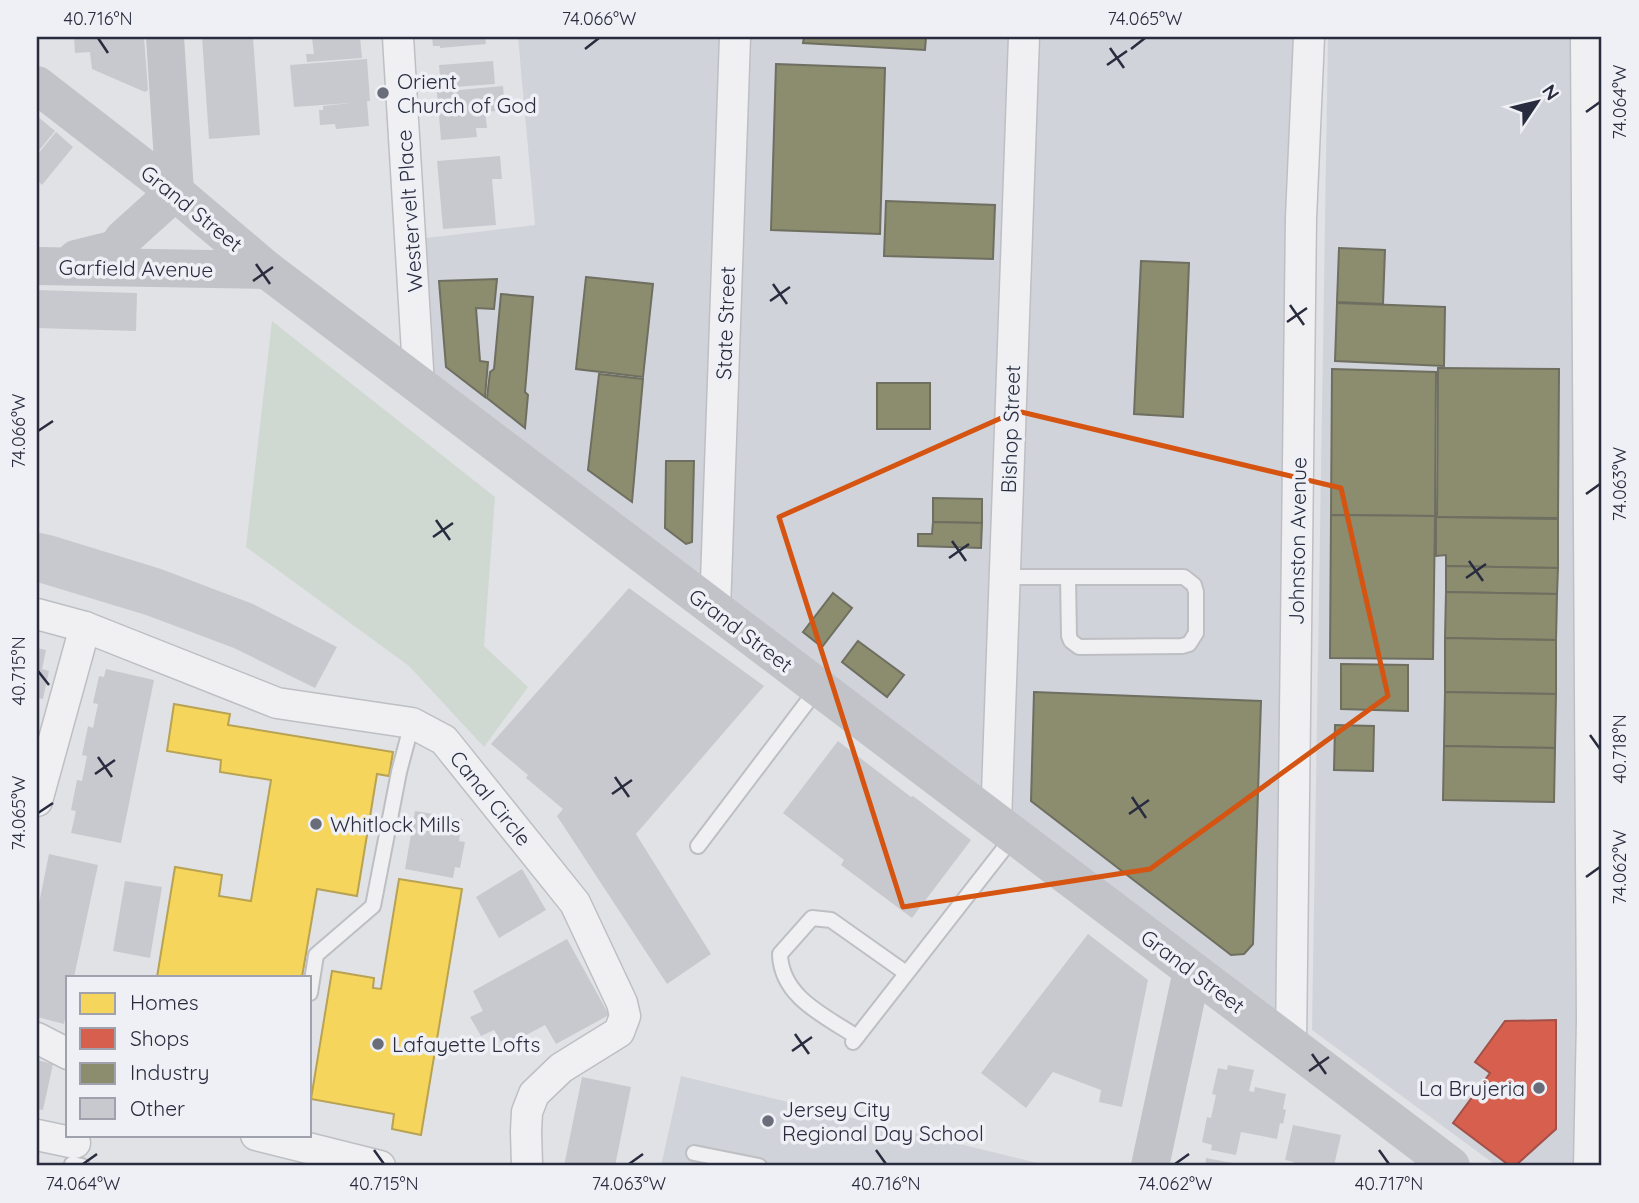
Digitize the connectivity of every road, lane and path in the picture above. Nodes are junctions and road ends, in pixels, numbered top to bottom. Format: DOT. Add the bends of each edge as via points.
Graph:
graph roads {
  1 [pos="165,37"];
  2 [pos="398,37"];
  3 [pos="735,37"];
  4 [pos="1024,37"];
  5 [pos="1309,37"];
  6 [pos="1586,37"];
  7 [pos="37,85"];
  8 [pos="1594,105"];
  9 [pos="175,192"];
  10 [pos="42,266"];
  11 [pos="267,270"];
  12 [pos="419,386"];
  13 [pos="1005,577"];
  14 [pos="1068,577"];
  15 [pos="715,610"];
  16 [pos="37,614"];
  17 [pos="85,627"];
  18 [pos="818,688"];
  19 [pos="412,723"];
  20 [pos="1596,759"];
  21 [pos="37,801"];
  22 [pos="1005,829"];
  23 [pos="698,846"];
  24 [pos="1192,971"];
  25 [pos="906,973"];
  26 [pos="312,980"];
  27 [pos="37,1038"];
  28 [pos="1291,1045"];
  29 [pos="66,1053"];
  30 [pos="37,1135"];
  31 [pos="264,1136"];
  32 [pos="286,1139"];
  33 [pos="694,1153"];
  34 [pos="76,1155"];
  35 [pos="527,1159"];
  36 [pos="380,1166"];
  37 [pos="759,1166"];
  38 [pos="1150,1166"];
  39 [pos="1451,1166"];
  40 [pos="1589,1166"];
  1 -- 9 [label="main road"];
  2 -- 12 [label="street, Westervelt Place"];
  3 -- 15 [label="street, State Street"];
  4 -- 13 [label="street, Bishop Street"];
  5 -- 28 [label="street, Johnston Avenue" via="1301,218"];
  6 -- 8 [label="street"];
  7 -- 9 [label="main road, Grand Street"];
  8 -- 20 [label="street"];
  9 -- 10 [label="main road, Garfield Avenue" via="116,249"];
  9 -- 11 [label="main road, Grand Street"];
  10 -- 11 [label="main road, Garfield Avenue"];
  11 -- 12 [label="main road, Grand Street"];
  12 -- 15 [label="main road, Grand Street"];
  13 -- 14 [label="lane"];
  13 -- 22 [label="street, Bishop Street"];
  14 -- 14 [label="lane" via="1184,577 1196,592 1194,640 1182,646 1079,647 1069,636"];
  15 -- 18 [label="main road, Grand Street"];
  16 -- 17 [label="street, Canal Circle"];
  17 -- 19 [label="street, Canal Circle" via="277,703"];
  17 -- 21 [label="street"];
  18 -- 22 [label="main road, Grand Street"];
  18 -- 23 [label="lane"];
  19 -- 26 [label="lane" via="373,906 316,955"];
  19 -- 35 [label="street, Canal Circle" via="444,740 575,903 622,1003 625,1016 619,1032 561,1068 534,1094 527,1112"];
  20 -- 40 [label="street"];
  22 -- 24 [label="main road, Grand Street"];
  22 -- 25 [label="lane"];
  24 -- 28 [label="main road, Grand Street"];
  24 -- 38 [label="main road"];
  25 -- 25 [label="lane" via="855,1039 796,995 780,967 780,954 812,918 831,919"];
  27 -- 29 [label="street"];
  28 -- 39 [label="main road, Grand Street"];
  30 -- 34 [label="street"];
  31 -- 32 [label="street"];
  32 -- 36 [label="street"];
  33 -- 37 [label="lane"];
}
